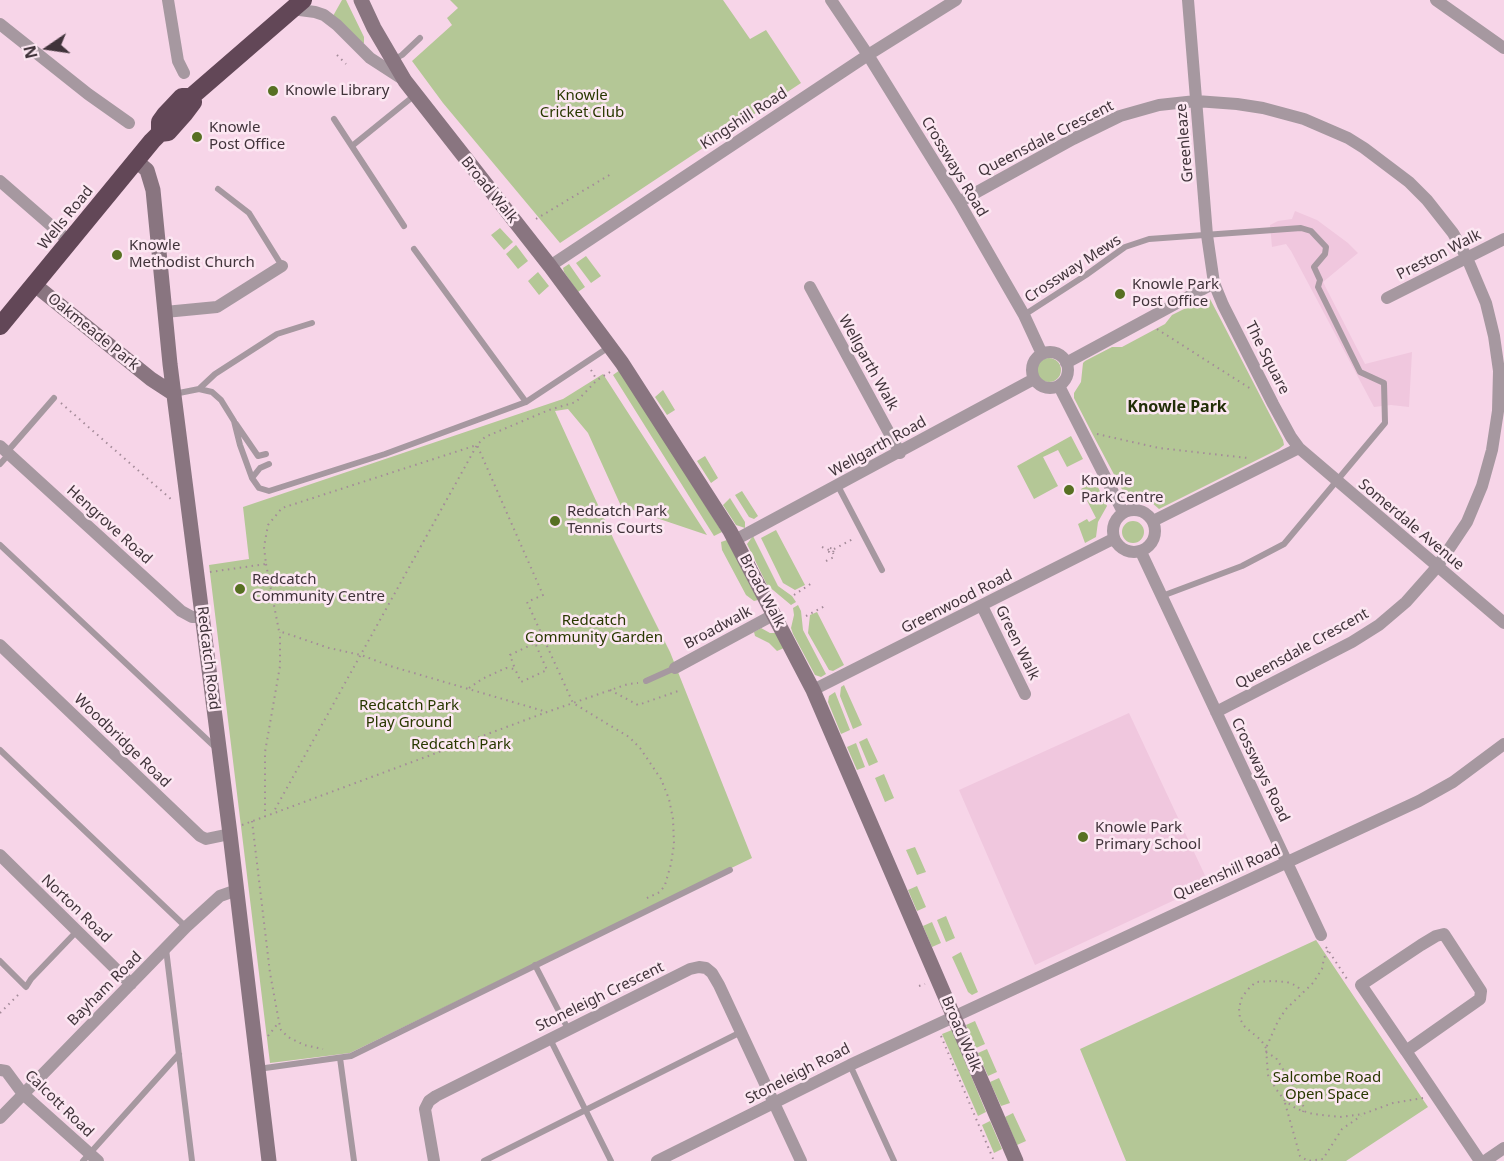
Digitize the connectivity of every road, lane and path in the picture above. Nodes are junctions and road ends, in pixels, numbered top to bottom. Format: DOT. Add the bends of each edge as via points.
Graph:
graph roads {
  1 [pos="361,0"];
  2 [pos="831,0"];
  3 [pos="956,0"];
  4 [pos="1188,0"];
  5 [pos="1436,0"];
  6 [pos="169,3"];
  7 [pos="298,5"];
  8 [pos="0,24"];
  9 [pos="420,38"];
  10 [pos="1504,48"];
  11 [pos="337,55"];
  12 [pos="868,55"];
  13 [pos="392,60"];
  14 [pos="346,64"];
  15 [pos="184,73"];
  16 [pos="405,81"];
  17 [pos="415,95"];
  18 [pos="1196,101"];
  19 [pos="334,119"];
  20 [pos="129,123"];
  21 [pos="352,146"];
  22 [pos="136,161"];
  23 [pos="611,174"];
  24 [pos="0,181"];
  25 [pos="218,189"];
  26 [pos="958,202"];
  27 [pos="536,219"];
  28 [pos="404,226"];
  29 [pos="1207,235"];
  30 [pos="1504,239"];
  31 [pos="70,242"];
  32 [pos="414,249"];
  33 [pos="1467,258"];
  34 [pos="135,262"];
  35 [pos="143,265"];
  36 [pos="282,266"];
  37 [pos="550,266"];
  38 [pos="1214,283"];
  39 [pos="35,285"];
  40 [pos="810,287"];
  41 [pos="1387,298"];
  42 [pos="165,312"];
  43 [pos="1024,315"];
  44 [pos="2,321"];
  45 [pos="1144,321"];
  46 [pos="312,323"];
  47 [pos="610,347"];
  48 [pos="1042,354"];
  49 [pos="622,363"];
  50 [pos="1066,363"];
  51 [pos="170,364"];
  52 [pos="151,379"];
  53 [pos="1034,379"];
  54 [pos="1059,386"];
  55 [pos="199,389"];
  56 [pos="174,394"];
  57 [pos="54,398"];
  58 [pos="526,402"];
  59 [pos="1273,404"];
  60 [pos="234,422"];
  61 [pos="1083,431"];
  62 [pos="477,445"];
  63 [pos="1299,448"];
  64 [pos="5,451"];
  65 [pos="266,453"];
  66 [pos="900,453"];
  67 [pos="1276,460"];
  68 [pos="0,464"];
  69 [pos="269,464"];
  70 [pos="252,478"];
  71 [pos="1336,481"];
  72 [pos="838,486"];
  73 [pos="1124,512"];
  74 [pos="190,516"];
  75 [pos="1153,521"];
  76 [pos="863,533"];
  77 [pos="1113,539"];
  78 [pos="735,540"];
  79 [pos="0,545"];
  80 [pos="822,548"];
  81 [pos="833,551"];
  82 [pos="1141,552"];
  83 [pos="826,561"];
  84 [pos="266,564"];
  85 [pos="1437,567"];
  86 [pos="882,570"];
  87 [pos="197,576"];
  88 [pos="812,583"];
  89 [pos="794,595"];
  90 [pos="1161,596"];
  91 [pos="825,606"];
  92 [pos="982,606"];
  93 [pos="775,614"];
  94 [pos="806,616"];
  95 [pos="202,617"];
  96 [pos="1504,623"];
  97 [pos="279,631"];
  98 [pos="0,645"];
  99 [pos="549,653"];
  100 [pos="361,655"];
  101 [pos="541,657"];
  102 [pos="675,668"];
  103 [pos="515,669"];
  104 [pos="646,681"];
  105 [pos="469,688"];
  106 [pos="610,690"];
  107 [pos="681,690"];
  108 [pos="813,690"];
  109 [pos="1025,694"];
  110 [pos="573,703"];
  111 [pos="547,712"];
  112 [pos="1216,712"];
  113 [pos="1504,744"];
  114 [pos="0,750"];
  115 [pos="220,752"];
  116 [pos="273,813"];
  117 [pos="265,817"];
  118 [pos="252,821"];
  119 [pos="230,834"];
  120 [pos="0,855"];
  121 [pos="1288,862"];
  122 [pos="730,870"];
  123 [pos="237,891"];
  124 [pos="640,902"];
  125 [pos="186,927"];
  126 [pos="77,932"];
  127 [pos="1321,936"];
  128 [pos="166,949"];
  129 [pos="1328,951"];
  130 [pos="0,961"];
  131 [pos="535,965"];
  132 [pos="131,984"];
  133 [pos="1361,985"];
  134 [pos="26,987"];
  135 [pos="1303,993"];
  136 [pos="0,1013"];
  137 [pos="954,1017"];
  138 [pos="936,1025"];
  139 [pos="568,1029"];
  140 [pos="741,1032"];
  141 [pos="550,1039"];
  142 [pos="332,1048"];
  143 [pos="1266,1050"];
  144 [pos="1406,1051"];
  145 [pos="179,1054"];
  146 [pos="340,1058"];
  147 [pos="849,1065"];
  148 [pos="257,1069"];
  149 [pos="0,1070"];
  150 [pos="23,1094"];
  151 [pos="1434,1094"];
  152 [pos="1285,1101"];
  153 [pos="774,1103"];
  154 [pos="586,1111"];
  155 [pos="1303,1112"];
  156 [pos="1363,1114"];
  157 [pos="0,1118"];
  158 [pos="1504,1148"];
  159 [pos="90,1159"];
  160 [pos="192,1161"];
  161 [pos="269,1161"];
  162 [pos="354,1161"];
  163 [pos="434,1161"];
  164 [pos="484,1161"];
  165 [pos="611,1161"];
  166 [pos="657,1161"];
  167 [pos="801,1161"];
  168 [pos="894,1161"];
  169 [pos="994,1161"];
  170 [pos="1016,1161"];
  171 [pos="1480,1161"];
  172 [pos="1485,1161"];
  1 -- 13 [label="street, Broad Walk"];
  2 -- 12 [label="street, Crossways Road"];
  3 -- 12 [label="street, Kingshill Road"];
  4 -- 18 [label="street, Greenleaze"];
  5 -- 10 [label="street"];
  6 -- 15 [label="street" via="178,61"];
  7 -- 16 [label="street, Broad Walk" via="324,15 370,58"];
  7 -- 22 [label="highway, Wells Road" via="190,97 193,102 184,114 168,132 160,132"];
  8 -- 20 [label="street"];
  9 -- 13 [label="lane"];
  11 -- 14 [label="path"];
  12 -- 26 [label="street, Crossways Road"];
  12 -- 37 [label="street, Kingshill Road"];
  13 -- 16 [label="street, Broad Walk"];
  16 -- 17 [label="street, Broad Walk"];
  17 -- 21 [label="lane"];
  17 -- 37 [label="street, Broad Walk"];
  18 -- 26 [label="street, Queensdale Crescent" via="1160,105 1120,116"];
  18 -- 29 [label="street, Greenleaze"];
  18 -- 33 [label="street, Queensdale Crescent" via="1263,108 1305,119 1348,138 1385,162 1427,200"];
  19 -- 21 [label="lane"];
  21 -- 28 [label="lane"];
  22 -- 31 [label="highway, Wells Road"];
  22 -- 42 [label="street, Redcatch Road" via="147,170 153,190"];
  23 -- 27 [label="path"];
  24 -- 31 [label="street"];
  25 -- 36 [label="lane" via="249,213"];
  26 -- 43 [label="street, Crossways Road"];
  29 -- 38 [label="street, Greenleaze"];
  29 -- 43 [label="lane, Crossway Mews" via="1149,239 1125,247"];
  29 -- 71 [label="lane, Crossway Mews" via="1301,228 1311,231 1326,248 1314,267 1320,280 1318,287 1360,372 1384,383 1386,421"];
  30 -- 33 [label="street, Preston Walk"];
  31 -- 39 [label="highway, Wells Road"];
  32 -- 58 [label="lane"];
  33 -- 41 [label="street, Preston Walk"];
  33 -- 85 [label="street, Queensdale Crescent" via="1494,336 1499,371 1498,411 1482,486 1467,522"];
  34 -- 35 [label="path"];
  36 -- 42 [label="street" via="217,308"];
  37 -- 47 [label="street, Broad Walk"];
  38 -- 45 [label="street"];
  38 -- 59 [label="street, The Square"];
  39 -- 44 [label="highway, Wells Road"];
  39 -- 52 [label="street, Oakmeade Park"];
  40 -- 66 [label="street, Wellgarth Walk"];
  42 -- 51 [label="street, Redcatch Road" via="163,338"];
  43 -- 48 [label="street, Crossways Road"];
  45 -- 50 [label="street"];
  45 -- 59 [label="path"];
  46 -- 55 [label="lane" via="277,334 215,374"];
  47 -- 49 [label="street, Broad Walk"];
  47 -- 58 [label="lane"];
  48 -- 50 [label="street" via="1059,355"];
  48 -- 53 [label="street" via="1034,362"];
  49 -- 62 [label="path" via="597,380 576,402 485,437"];
  49 -- 78 [label="street, Broad Walk"];
  50 -- 54 [label="street" via="1067,376"];
  51 -- 52 [label="street, Oakmeade Park" via="163,377"];
  51 -- 56 [label="street, Redcatch Road"];
  52 -- 56 [label="street, Oakmeade Park"];
  53 -- 54 [label="street" via="1042,387"];
  53 -- 66 [label="street, Wellgarth Road"];
  54 -- 61 [label="street"];
  55 -- 56 [label="lane"];
  55 -- 60 [label="lane" via="212,392 221,400"];
  56 -- 74 [label="street, Redcatch Road"];
  57 -- 64 [label="lane"];
  57 -- 74 [label="path"];
  58 -- 70 [label="lane" via="269,491 260,488"];
  59 -- 63 [label="street, The Square"];
  60 -- 65 [label="lane" via="258,456"];
  60 -- 70 [label="lane"];
  61 -- 67 [label="path" via="1159,448"];
  61 -- 73 [label="street"];
  62 -- 84 [label="path" via="282,508 268,525"];
  62 -- 99 [label="path" via="543,596 527,602"];
  62 -- 100 [label="path"];
  63 -- 67 [label="street"];
  63 -- 71 [label="street, Somerdale Avenue"];
  64 -- 68 [label="lane"];
  64 -- 95 [label="street, Hengrove Road" via="181,611"];
  66 -- 72 [label="street, Wellgarth Road"];
  67 -- 75 [label="street"];
  69 -- 70 [label="lane"];
  71 -- 85 [label="street, Somerdale Avenue"];
  71 -- 90 [label="lane" via="1284,544 1242,566"];
  72 -- 76 [label="lane"];
  72 -- 78 [label="street, Wellgarth Road"];
  73 -- 75 [label="street" via="1143,512"];
  73 -- 77 [label="street" via="1113,524"];
  74 -- 87 [label="street, Redcatch Road"];
  75 -- 82 [label="street" via="1154,539"];
  76 -- 81 [label="path"];
  76 -- 86 [label="lane"];
  77 -- 82 [label="street" via="1122,549"];
  77 -- 92 [label="street, Greenwood Road" via="1053,564"];
  78 -- 93 [label="street, Broad Walk"];
  79 -- 115 [label="lane"];
  80 -- 81 [label="path"];
  81 -- 83 [label="path" via="834,556"];
  82 -- 90 [label="street, Crossways Road"];
  84 -- 87 [label="path"];
  84 -- 97 [label="path"];
  85 -- 96 [label="street, Somerdale Avenue"];
  85 -- 112 [label="street, Queensdale Crescent" via="1379,625"];
  87 -- 95 [label="street, Redcatch Road"];
  88 -- 89 [label="path"];
  90 -- 112 [label="street, Crossways Road"];
  91 -- 94 [label="path"];
  92 -- 108 [label="street, Greenwood Road"];
  92 -- 109 [label="street, Green Walk"];
  93 -- 102 [label="street, Broadwalk"];
  93 -- 108 [label="street, Broad Walk"];
  95 -- 115 [label="street, Redcatch Road"];
  97 -- 100 [label="path"];
  97 -- 117 [label="path" via="280,666 265,752"];
  98 -- 119 [label="street, Woodbridge Road" via="200,836"];
  99 -- 101 [label="path"];
  99 -- 110 [label="path"];
  100 -- 105 [label="path"];
  100 -- 116 [label="path"];
  101 -- 103 [label="path" via="547,670 530,678 521,682"];
  101 -- 103 [label="path" via="535,643 510,655"];
  102 -- 104 [label="lane"];
  103 -- 105 [label="path" via="506,669"];
  104 -- 106 [label="path"];
  105 -- 111 [label="path"];
  106 -- 107 [label="path" via="638,705"];
  106 -- 110 [label="path"];
  108 -- 137 [label="street, Broad Walk"];
  110 -- 111 [label="path"];
  110 -- 124 [label="path" via="629,737 661,779 669,799 674,844 671,864 660,892"];
  111 -- 116 [label="path"];
  112 -- 121 [label="street, Crossways Road"];
  113 -- 121 [label="street, Queenshill Road" via="1453,782 1419,801"];
  114 -- 125 [label="lane"];
  115 -- 119 [label="street, Redcatch Road"];
  116 -- 117 [label="path"];
  117 -- 118 [label="path"];
  118 -- 119 [label="path"];
  118 -- 142 [label="path" via="270,974 281,1030 304,1045"];
  119 -- 123 [label="street, Redcatch Road"];
  120 -- 126 [label="street, Norton Road"];
  121 -- 127 [label="street, Crossways Road"];
  121 -- 137 [label="street, Queenshill Road"];
  122 -- 131 [label="lane"];
  123 -- 125 [label="street, Bayham Road" via="220,896"];
  123 -- 148 [label="street, Redcatch Road"];
  125 -- 128 [label="street, Bayham Road"];
  126 -- 132 [label="street, Norton Road"];
  126 -- 134 [label="lane"];
  127 -- 129 [label="path"];
  128 -- 132 [label="street, Bayham Road"];
  128 -- 145 [label="lane"];
  129 -- 133 [label="path" via="1351,986"];
  129 -- 135 [label="path" via="1322,969"];
  130 -- 134 [label="lane"];
  131 -- 139 [label="lane"];
  131 -- 146 [label="lane"];
  132 -- 150 [label="street, Bayham Road"];
  133 -- 144 [label="street"];
  133 -- 144 [label="street" via="1428,940 1444,934 1481,991 1480,999"];
  134 -- 136 [label="path"];
  135 -- 143 [label="path" via="1278,1021"];
  135 -- 143 [label="path" via="1287,982 1256,982 1242,997 1240,1019"];
  137 -- 138 [label="street, Stoneleigh Road"];
  137 -- 170 [label="street, Broad Walk"];
  138 -- 147 [label="street, Stoneleigh Road"];
  138 -- 169 [label="path"];
  139 -- 140 [label="street, Stoneleigh Crescent" via="690,969 706,968"];
  139 -- 141 [label="street, Stoneleigh Crescent"];
  140 -- 153 [label="street, Stoneleigh Crescent"];
  140 -- 154 [label="lane"];
  141 -- 154 [label="lane"];
  141 -- 163 [label="street, Stoneleigh Crescent" via="429,1101 425,1109"];
  143 -- 152 [label="path" via="1268,1076"];
  143 -- 155 [label="path" via="1276,1058 1298,1093"];
  144 -- 151 [label="street"];
  145 -- 159 [label="lane"];
  145 -- 160 [label="lane"];
  146 -- 148 [label="lane"];
  146 -- 162 [label="lane"];
  147 -- 153 [label="street, Stoneleigh Road"];
  147 -- 168 [label="lane"];
  148 -- 161 [label="street, Redcatch Road"];
  149 -- 150 [label="street, Calcott Road" via="6,1071"];
  150 -- 157 [label="street, Bayham Road"];
  150 -- 159 [label="street, Calcott Road"];
  151 -- 156 [label="path"];
  151 -- 171 [label="street"];
  152 -- 155 [label="path"];
  152 -- 156 [label="path" via="1300,1156 1308,1161 1323,1159 1342,1130"];
  153 -- 166 [label="street, Stoneleigh Road"];
  153 -- 167 [label="street, Stoneleigh Crescent"];
  154 -- 164 [label="lane"];
  154 -- 165 [label="lane"];
  155 -- 156 [label="path"];
  158 -- 172 [label="street"];
}
